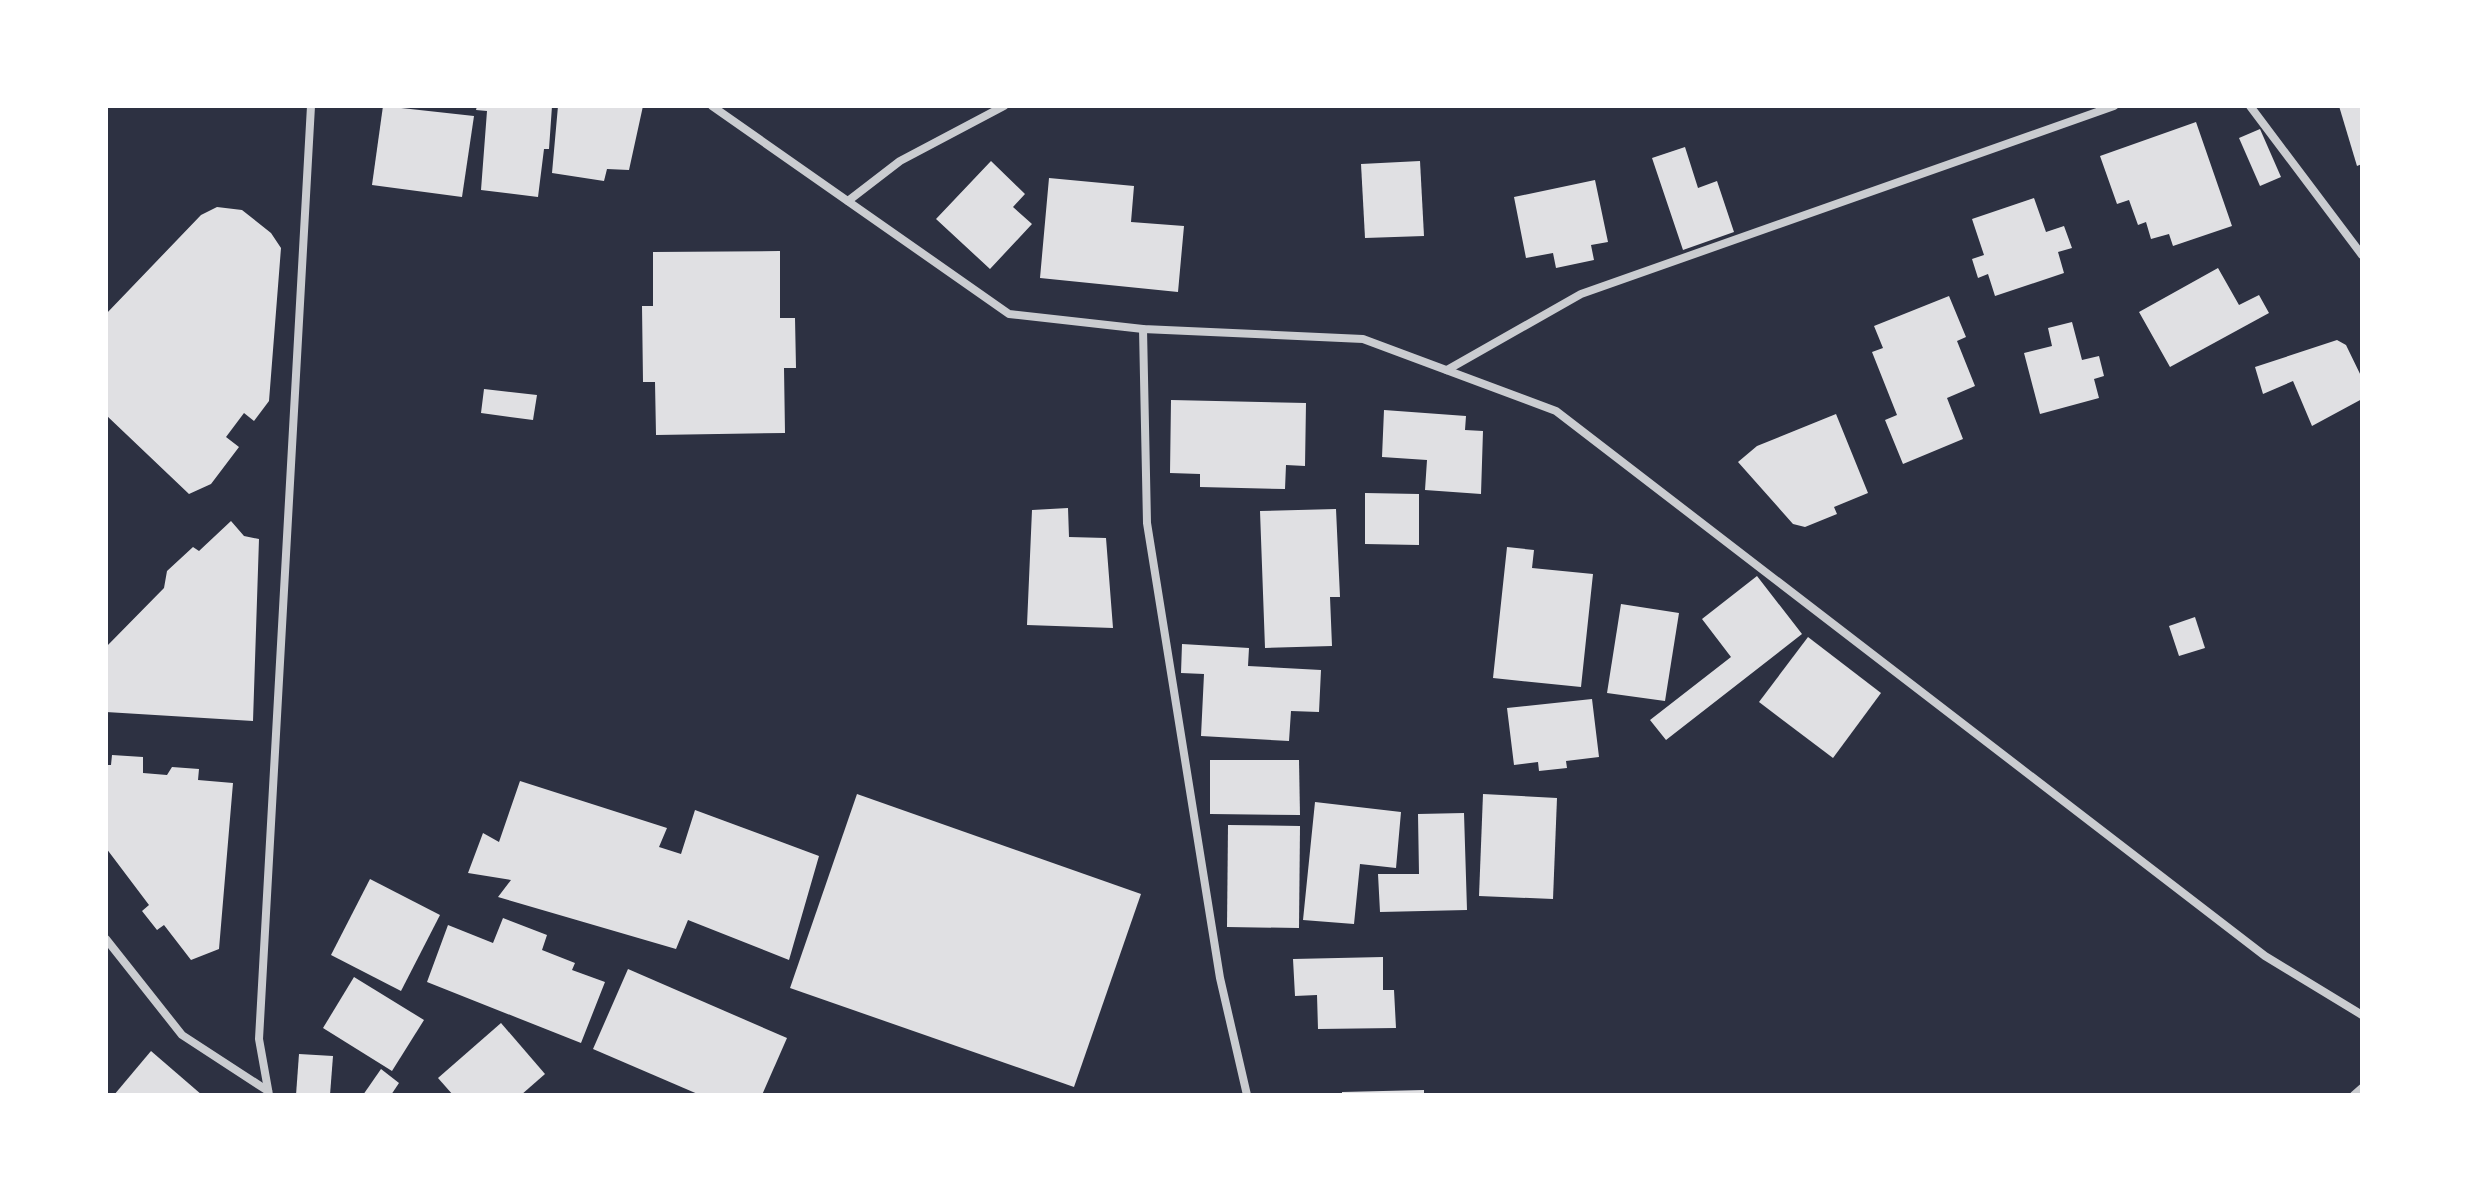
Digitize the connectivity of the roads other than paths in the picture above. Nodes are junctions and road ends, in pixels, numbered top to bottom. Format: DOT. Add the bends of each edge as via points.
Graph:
graph roads {
  1 [pos="311,106"];
  2 [pos="712,106"];
  3 [pos="1004,106"];
  4 [pos="2114,106"];
  5 [pos="2250,106"];
  6 [pos="848,201"];
  7 [pos="2362,255"];
  8 [pos="1143,329"];
  9 [pos="1447,370"];
  10 [pos="106,939"];
  11 [pos="2362,1015"];
  12 [pos="2362,1088"];
  13 [pos="268,1093"];
  14 [pos="1247,1095"];
  15 [pos="2354,1095"];
  1 -- 13 [label="street" via="259,1039"];
  2 -- 6 [label="street"];
  3 -- 6 [label="street" via="900,161"];
  4 -- 9 [label="street" via="1581,294"];
  5 -- 7 [label="street"];
  6 -- 8 [label="street" via="1009,314"];
  8 -- 9 [label="street" via="1363,339"];
  8 -- 14 [label="street" via="1147,523 1220,978"];
  9 -- 11 [label="street" via="1556,411 2265,956"];
  10 -- 13 [label="street" via="182,1035"];
  12 -- 15 [label="street"];
}
